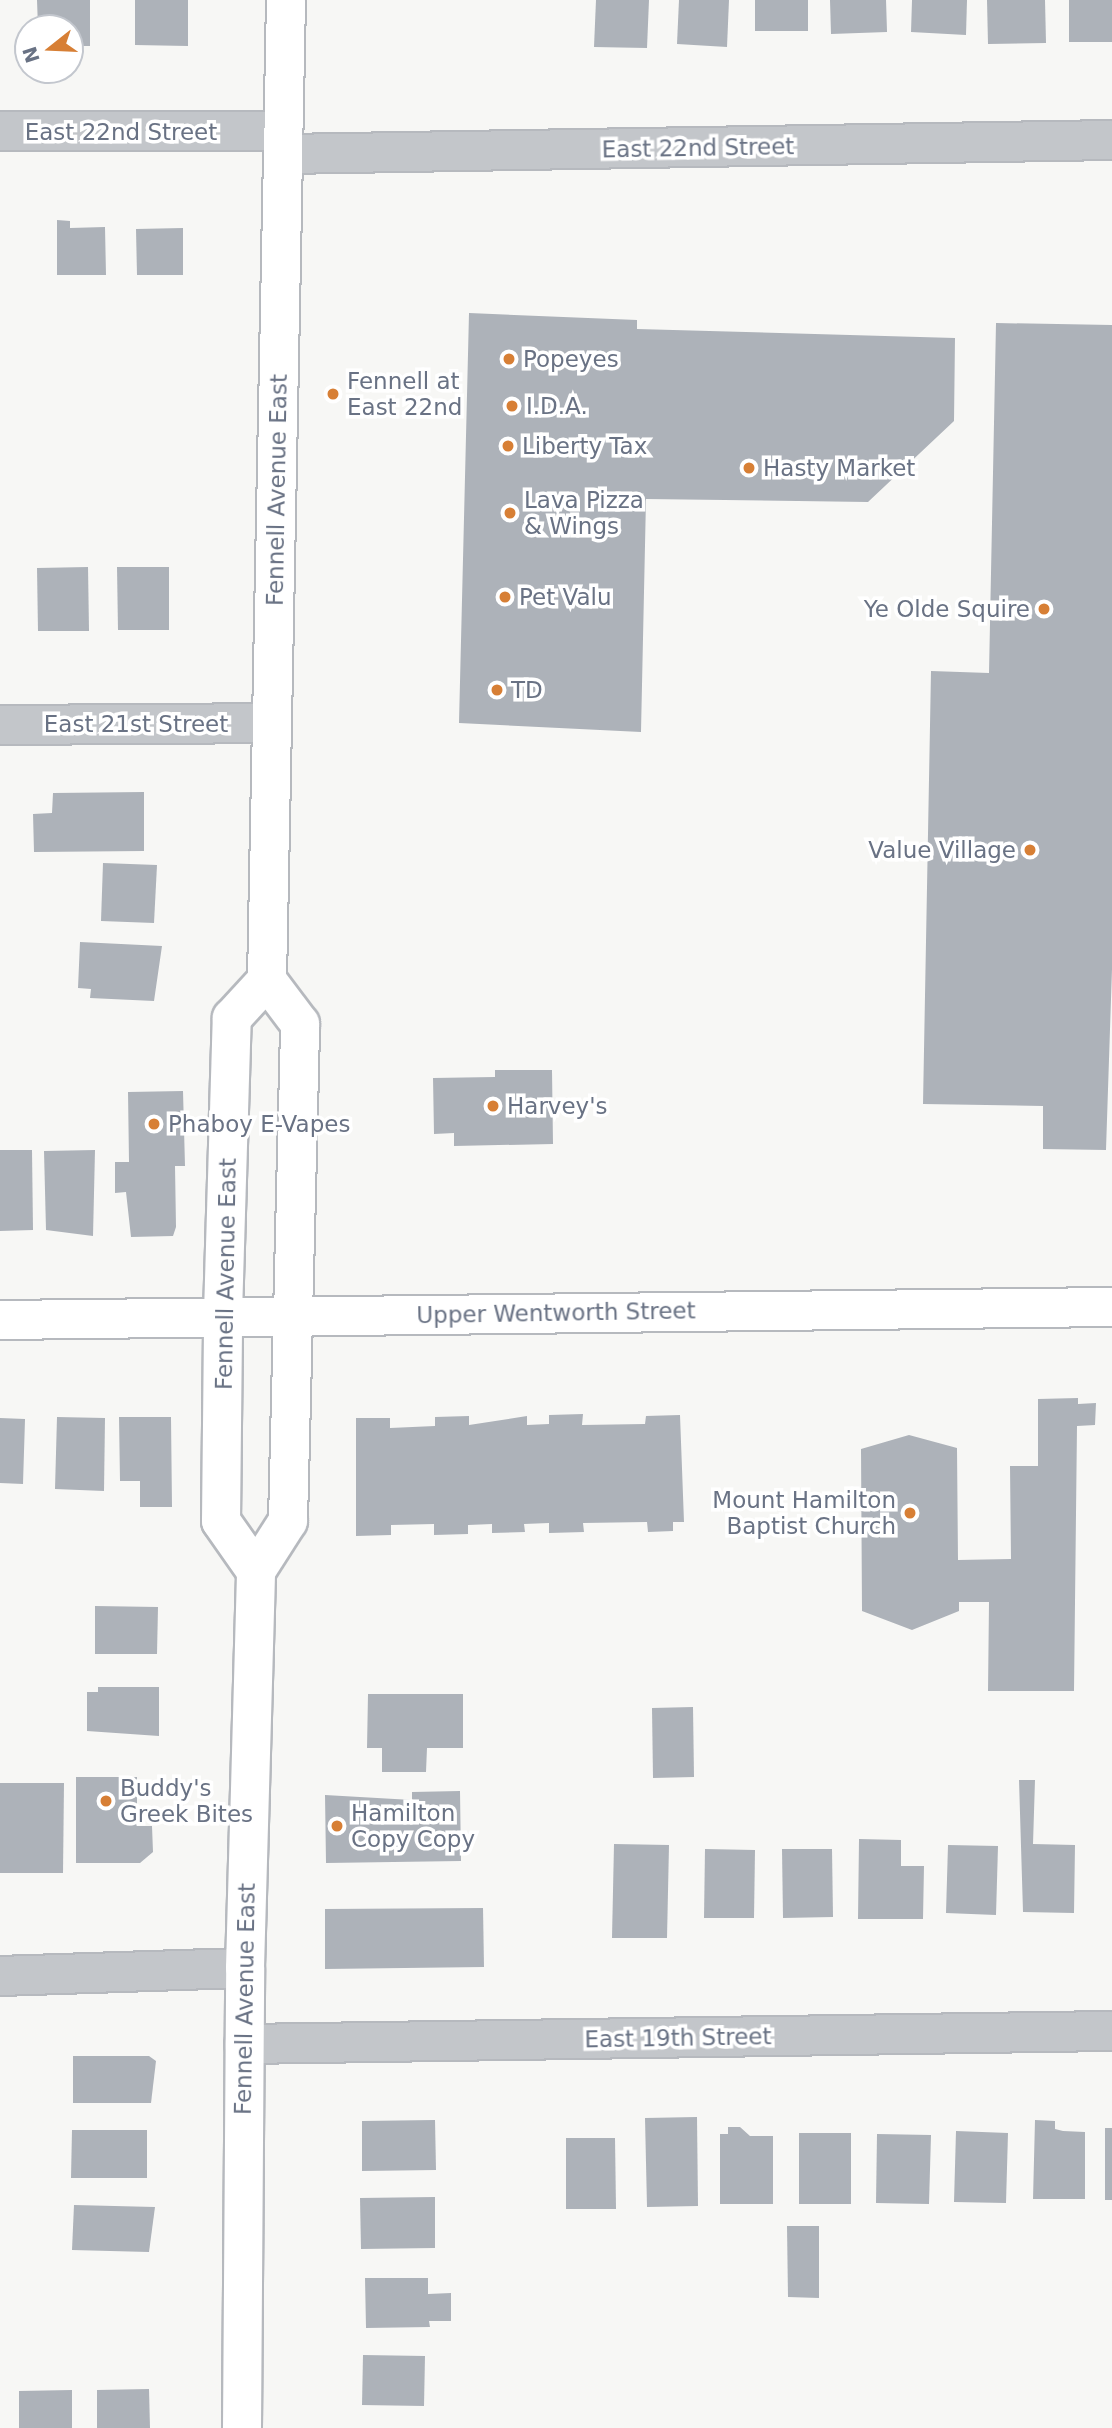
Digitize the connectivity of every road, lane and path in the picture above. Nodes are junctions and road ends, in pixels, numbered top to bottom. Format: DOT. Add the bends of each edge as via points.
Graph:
graph roads {
  1 [pos="286,0"];
  2 [pos="0,131"];
  3 [pos="1112,140"];
  4 [pos="284,142"];
  5 [pos="272,723"];
  6 [pos="0,725"];
  7 [pos="267,981"];
  8 [pos="1112,1307"];
  9 [pos="223,1314"];
  10 [pos="290,1314"];
  11 [pos="0,1320"];
  12 [pos="256,1571"];
  13 [pos="245,1968"];
  14 [pos="0,1976"];
  15 [pos="1112,2031"];
  16 [pos="244,2044"];
  17 [pos="242,2428"];
  1 -- 4 [label="main road, Fennell Avenue East"];
  2 -- 4 [label="street, East 22nd Street"];
  3 -- 4 [label="street, East 22nd Street"];
  4 -- 5 [label="main road, Fennell Avenue East"];
  5 -- 6 [label="street, East 21st Street"];
  5 -- 7 [label="main road, Fennell Avenue East"];
  7 -- 9 [label="main road, Fennell Avenue East" via="232,1018"];
  7 -- 10 [label="main road" via="300,1024"];
  8 -- 10 [label="main road, Upper Wentworth Street"];
  9 -- 10 [label="main road, Upper Wentworth Street"];
  9 -- 11 [label="main road, Upper Wentworth Street"];
  9 -- 12 [label="main road, Fennell Avenue East" via="222,1521"];
  10 -- 12 [label="main road" via="288,1521"];
  12 -- 13 [label="main road, Fennell Avenue East"];
  13 -- 14 [label="street"];
  13 -- 16 [label="main road, Fennell Avenue East"];
  15 -- 16 [label="street, East 19th Street"];
  16 -- 17 [label="main road, Fennell Avenue East"];
}
